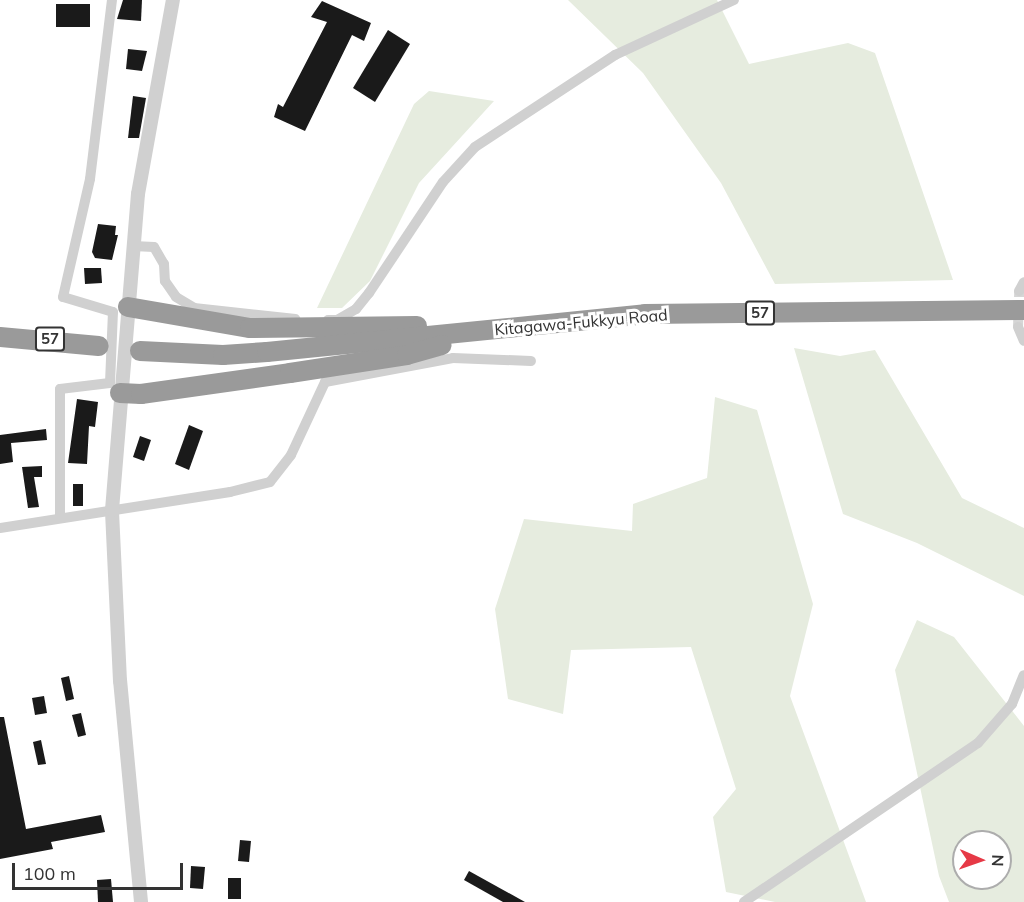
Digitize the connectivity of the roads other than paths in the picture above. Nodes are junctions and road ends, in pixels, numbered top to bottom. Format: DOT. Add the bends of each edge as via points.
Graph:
graph roads {
  1 [pos="112,0"];
  2 [pos="173,0"];
  3 [pos="734,0"];
  4 [pos="133,246"];
  5 [pos="1021,302"];
  6 [pos="128,307"];
  7 [pos="497,329"];
  8 [pos="0,337"];
  9 [pos="1024,341"];
  10 [pos="99,346"];
  11 [pos="140,351"];
  12 [pos="531,361"];
  13 [pos="120,393"];
  14 [pos="112,510"];
  15 [pos="60,518"];
  16 [pos="0,528"];
  17 [pos="1024,675"];
  18 [pos="141,902"];
  19 [pos="744,902"];
  1 -- 15 [label="street" via="90,179 63,297 113,312 110,383 60,389"];
  2 -- 4 [label="street" via="149,125"];
  3 -- 4 [label="street" via="615,55 475,147 443,182 369,293 356,309 337,320 239,315 194,308 176,297 165,281 164,264 154,247"];
  4 -- 6 [label="street"];
  5 -- 7 [label="highway, Kitagawa-Fukkyu Road / 57" via="645,314"];
  5 -- 9 [label="street"];
  6 -- 7 [label="highway" via="250,328 440,325"];
  6 -- 13 [label="street"];
  7 -- 11 [label="highway, Kitagawa-Fukkyu Road / 57" via="223,355"];
  7 -- 13 [label="highway" via="407,355 141,394"];
  8 -- 10 [label="highway, 57"];
  12 -- 14 [label="street" via="453,358 325,382 291,455 270,482"];
  13 -- 14 [label="street"];
  14 -- 15 [label="street"];
  14 -- 18 [label="street" via="120,681"];
  15 -- 16 [label="street"];
  17 -- 19 [label="street" via="1012,704 978,743"];
}
